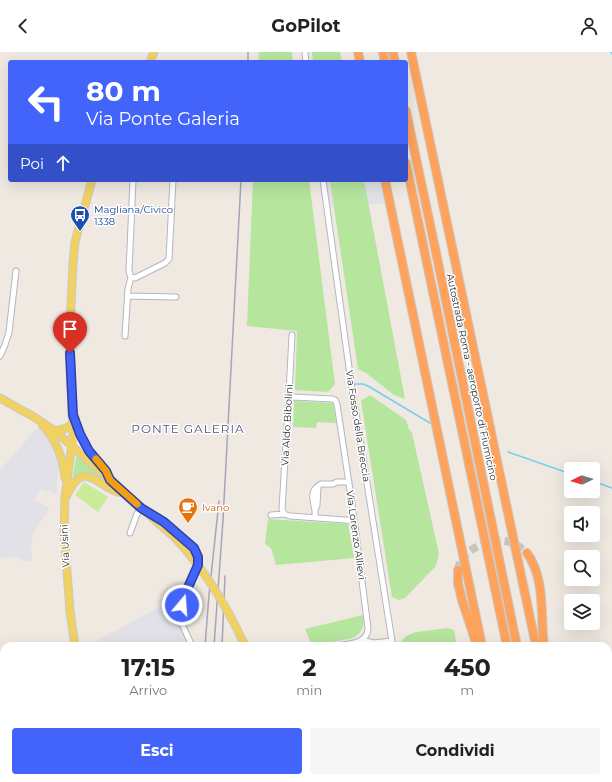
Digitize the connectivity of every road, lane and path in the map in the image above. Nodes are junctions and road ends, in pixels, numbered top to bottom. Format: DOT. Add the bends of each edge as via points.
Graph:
graph roads {
  1 [pos="411,52"];
  2 [pos="408,120"];
  3 [pos="408,173"];
  4 [pos="91,182"];
  5 [pos="133,182"];
  6 [pos="173,182"];
  7 [pos="323,182"];
  8 [pos="385,182"];
  9 [pos="16,271"];
  10 [pos="131,277"];
  11 [pos="128,296"];
  12 [pos="176,297"];
  13 [pos="125,336"];
  14 [pos="292,336"];
  15 [pos="0,356"];
  16 [pos="0,398"];
  17 [pos="290,398"];
  18 [pos="73,415"];
  19 [pos="34,417"];
  20 [pos="73,424"];
  21 [pos="55,431"];
  22 [pos="72,446"];
  23 [pos="110,480"];
  24 [pos="349,482"];
  25 [pos="66,488"];
  26 [pos="124,493"];
  27 [pos="64,500"];
  28 [pos="141,508"];
  29 [pos="284,514"];
  30 [pos="271,515"];
  31 [pos="315,518"];
  32 [pos="353,522"];
  33 [pos="130,533"];
  34 [pos="527,553"];
  35 [pos="458,570"];
  36 [pos="362,640"];
  37 [pos="74,642"];
  38 [pos="190,642"];
  39 [pos="243,642"];
  40 [pos="357,642"];
  41 [pos="372,642"];
  42 [pos="384,642"];
  43 [pos="476,642"];
  44 [pos="481,642"];
  45 [pos="506,642"];
  46 [pos="516,642"];
  47 [pos="535,642"];
  48 [pos="544,642"];
  1 -- 47 [label="highway"];
  2 -- 46 [label="highway, Autostrada Roma - aeroporto di Fiumicino"];
  3 -- 45 [label="highway, Autostrada Roma - aeroporto di Fiumicino"];
  4 -- 18 [label="main road" via="78,232 73,264 70,340"];
  5 -- 10 [label="street" via="129,271"];
  6 -- 10 [label="street" via="169,259 135,278"];
  7 -- 42 [label="street, Via Fosso della Breccia" via="351,381 392,641"];
  8 -- 44 [label="highway"];
  9 -- 15 [label="street" via="9,332"];
  10 -- 11 [label="street"];
  11 -- 12 [label="street"];
  11 -- 13 [label="street"];
  14 -- 17 [label="street, Via Aldo Bibolini"];
  16 -- 19 [label="main road"];
  17 -- 24 [label="street, Via Lorenzo Allievi" via="332,399 337,404"];
  17 -- 29 [label="street, Via Aldo Bibolini" via="282,508"];
  18 -- 20 [label="main road, Via Usini"];
  18 -- 23 [label="main road" via="89,451 106,471"];
  19 -- 21 [label="main road"];
  19 -- 25 [label="main road" via="58,448"];
  20 -- 21 [label="main road"];
  20 -- 22 [label="main road, Via Usini"];
  21 -- 22 [label="main road"];
  22 -- 23 [label="main road"];
  22 -- 25 [label="main road, Via Usini"];
  23 -- 26 [label="main road"];
  24 -- 31 [label="street" via="318,486"];
  24 -- 32 [label="street, Via Lorenzo Allievi"];
  25 -- 27 [label="main road, Via Usini"];
  26 -- 27 [label="main road" via="116,492 86,476 74,483"];
  26 -- 28 [label="main road"];
  27 -- 37 [label="main road, Via Usini" via="64,546"];
  28 -- 33 [label="street"];
  28 -- 38 [label="street" via="164,522 194,548 198,555 198,565 185,594 182,608 182,624"];
  28 -- 39 [label="main road, bridge" via="195,560 216,590"];
  29 -- 30 [label="street"];
  29 -- 31 [label="street"];
  31 -- 32 [label="street"];
  32 -- 36 [label="street, Via Lorenzo Allievi" via="368,622 368,634"];
  34 -- 48 [label="highway" via="535,568 540,589"];
  35 -- 43 [label="highway" via="462,600"];
  36 -- 40 [label="street"];
  36 -- 41 [label="street, Via Fosso della Breccia"];
}
